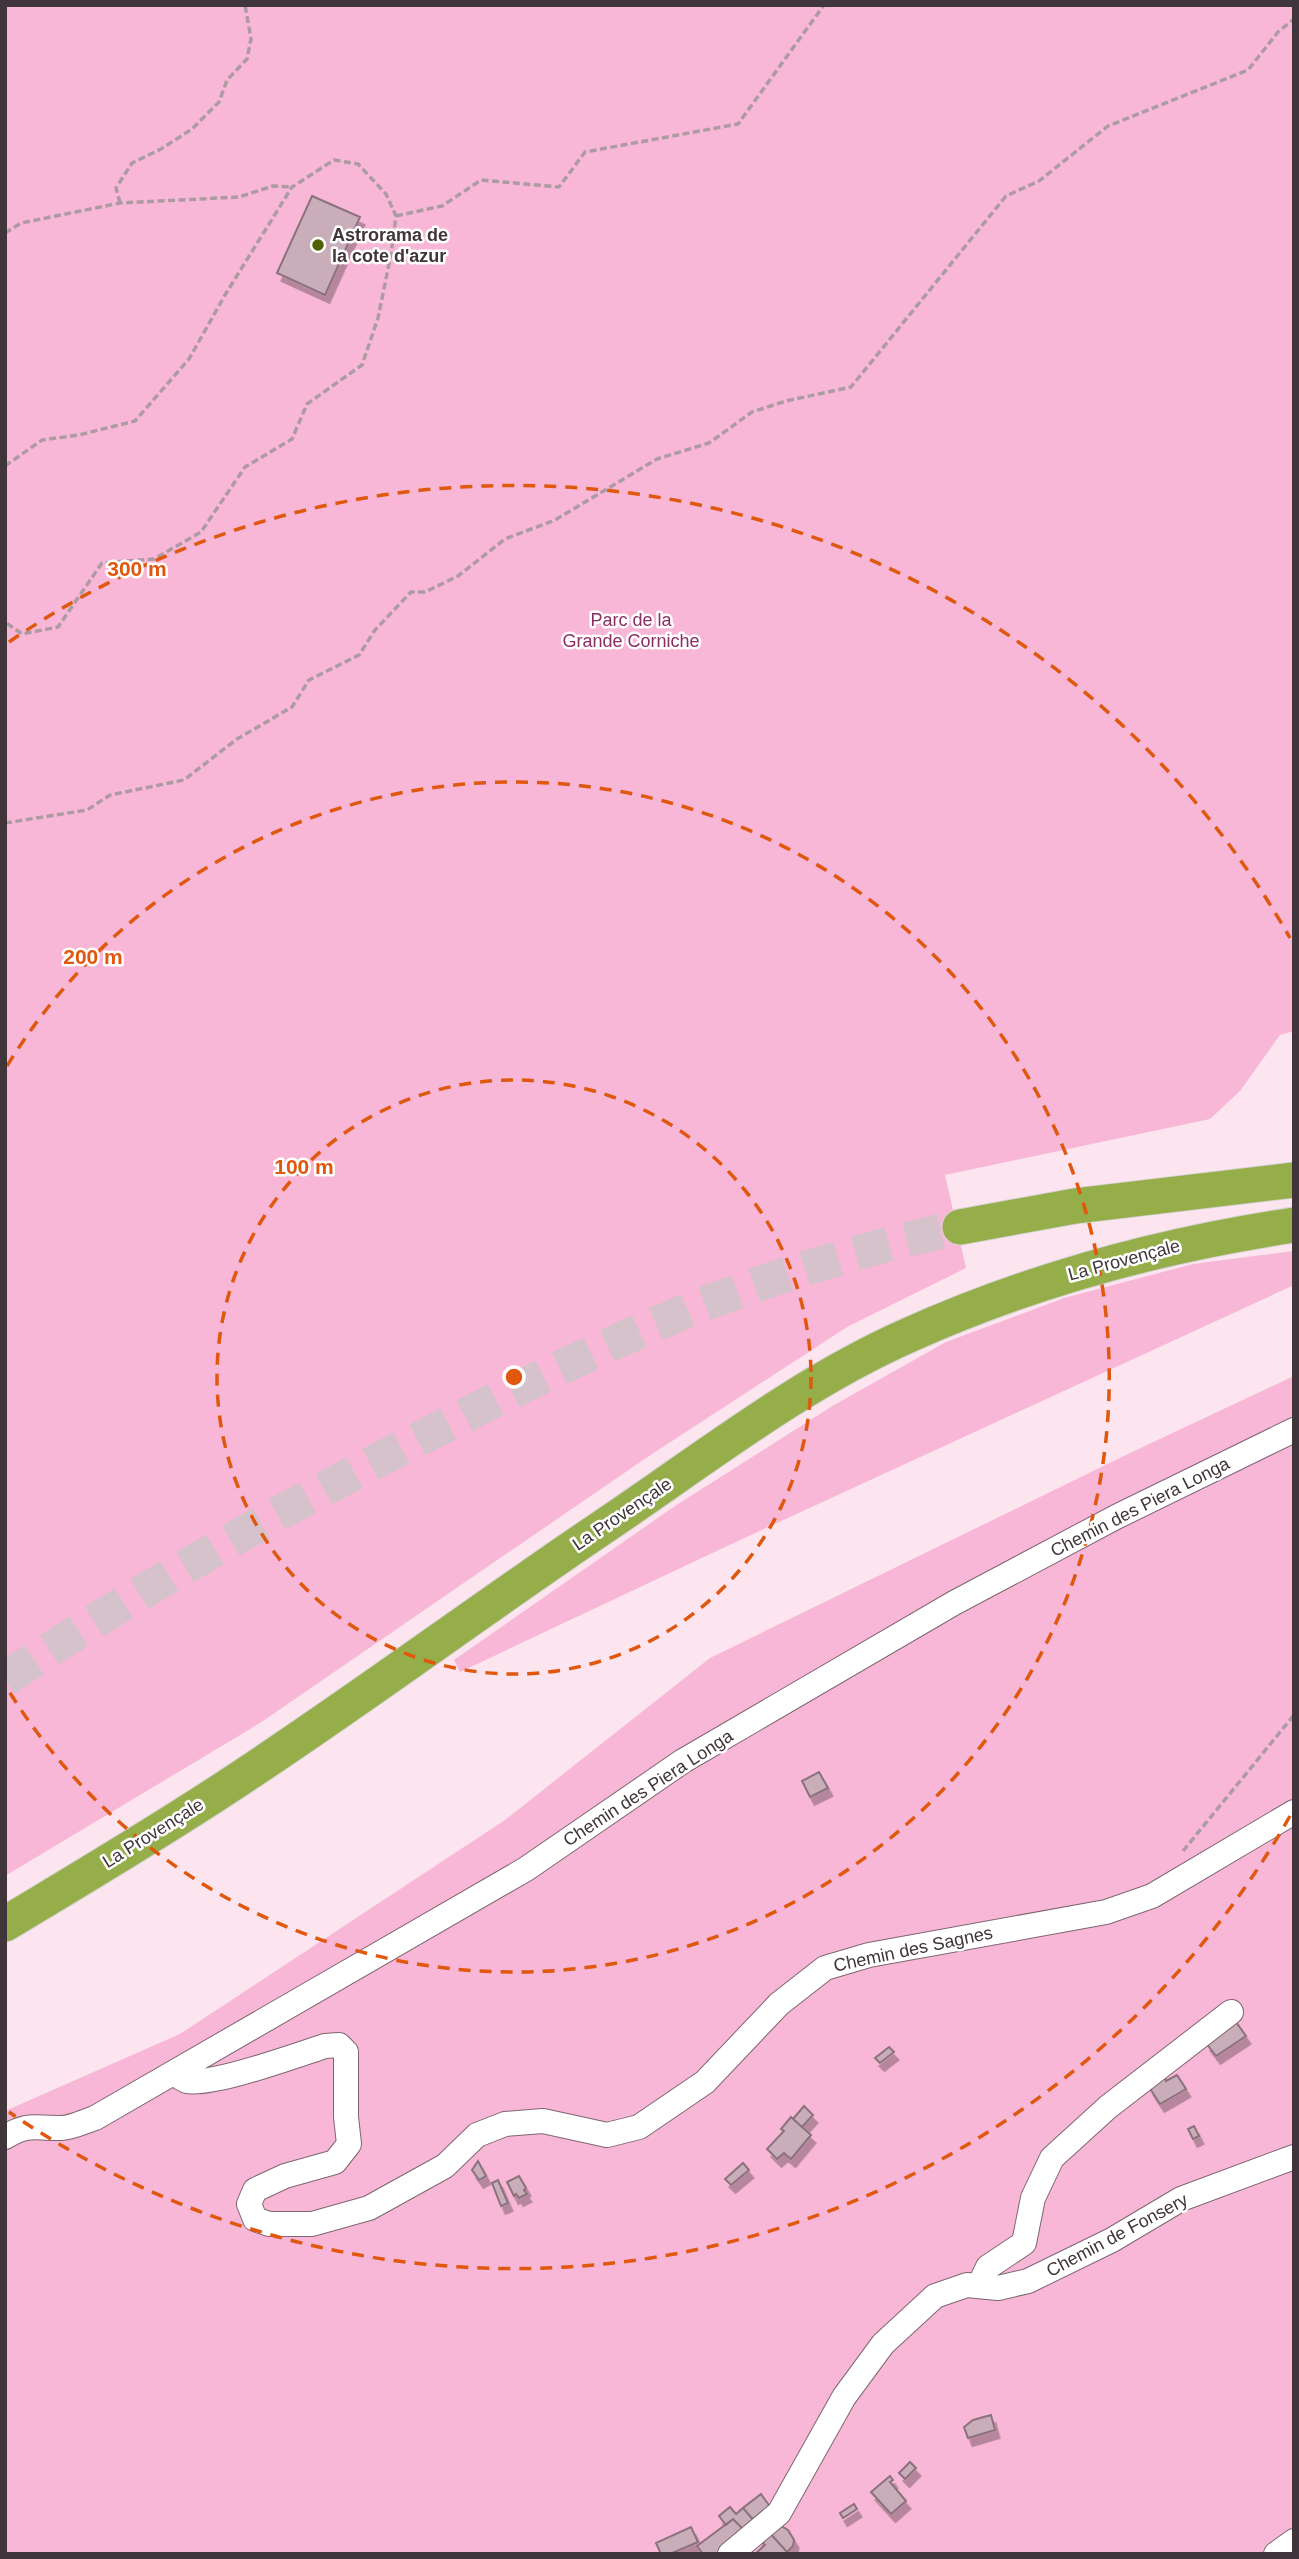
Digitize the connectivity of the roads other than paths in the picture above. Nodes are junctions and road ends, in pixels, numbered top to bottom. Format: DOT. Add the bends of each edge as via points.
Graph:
graph roads {
  1 [pos="1294,1180"];
  2 [pos="1294,1225"];
  3 [pos="960,1227"];
  4 [pos="1294,1430"];
  5 [pos="1294,1812"];
  6 [pos="5,1924"];
  7 [pos="1231,2012"];
  8 [pos="173,2073"];
  9 [pos="5,2137"];
  10 [pos="1294,2157"];
  11 [pos="979,2286"];
  12 [pos="1294,2541"];
  13 [pos="730,2554"];
  14 [pos="1276,2554"];
  1 -- 3 [label="highway" via="1075,1206"];
  2 -- 6 [label="highway, La Provençale" via="1133,1255 1046,1280 906,1336 835,1373 512,1588 233,1783"];
  4 -- 8 [label="lane, Chemin des Piera Longa" via="1116,1517 942,1610 682,1761 526,1869"];
  5 -- 8 [label="lane, Chemin des Sagnes" via="1152,1896 1106,1912 869,1955 825,1968 779,2004 705,2082 639,2127 607,2135 543,2121 505,2124 478,2135 445,2166 407,2189 369,2208 312,2224 269,2224 256,2219 249,2204 255,2190 335,2162 349,2144 346,2052 339,2045 325,2046 204,2080 187,2081"];
  7 -- 11 [label="lane" via="1108,2107 1052,2158 1033,2198 1024,2243 988,2267"];
  8 -- 9 [label="lane, Chemin des Piera Longa" via="95,2118 64,2128 34,2125"];
  10 -- 11 [label="lane, Chemin de Fonsery" via="1181,2199 1112,2240 1028,2281 998,2288"];
  11 -- 13 [label="lane, Chemin de Fonsery" via="935,2296 883,2344 844,2397 779,2513"];
  12 -- 14 [label="lane"];
}
